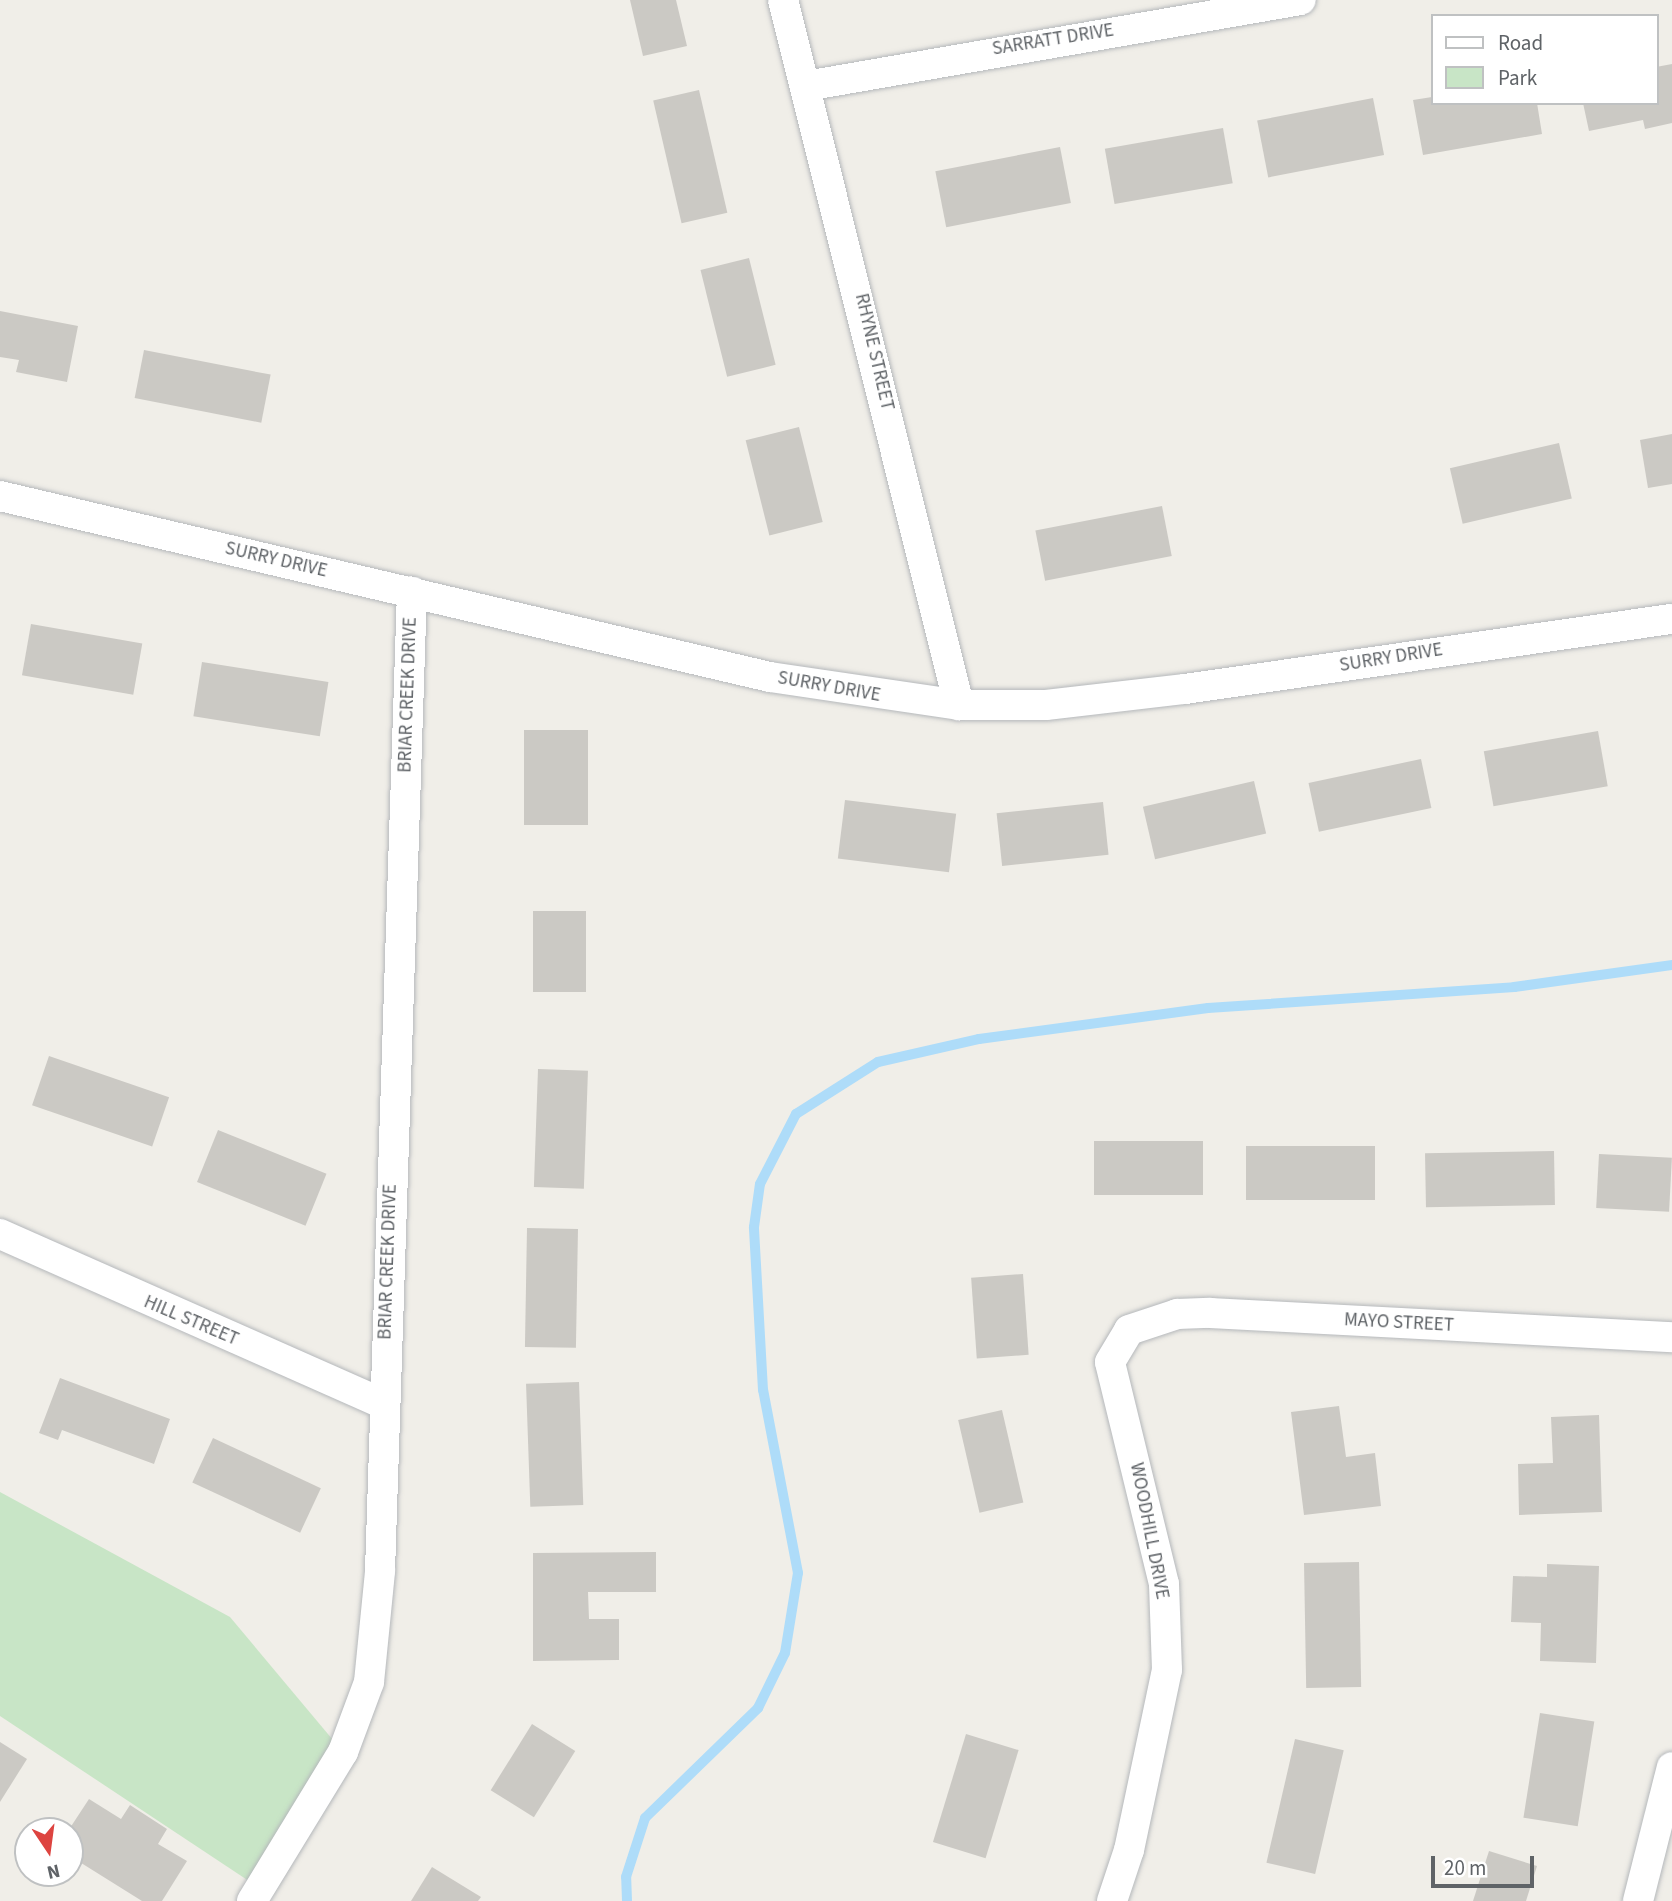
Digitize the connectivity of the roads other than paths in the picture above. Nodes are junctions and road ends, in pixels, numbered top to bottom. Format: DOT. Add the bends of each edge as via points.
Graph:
graph roads {
  1 [pos="783,0"];
  2 [pos="1301,0"];
  3 [pos="806,86"];
  4 [pos="0,496"];
  5 [pos="412,592"];
  6 [pos="1672,619"];
  7 [pos="959,705"];
  8 [pos="0,1234"];
  9 [pos="1129,1330"];
  10 [pos="1672,1337"];
  11 [pos="383,1404"];
  12 [pos="1672,1767"];
  13 [pos="252,1901"];
  14 [pos="1112,1901"];
  15 [pos="1638,1901"];
  1 -- 3 [label="street, RHYNE STREET"];
  2 -- 3 [label="street, SARRATT DRIVE"];
  3 -- 7 [label="street, RHYNE STREET"];
  4 -- 5 [label="street, SURRY DRIVE"];
  5 -- 7 [label="street, SURRY DRIVE" via="771,677"];
  5 -- 11 [label="street, BRIAR CREEK DRIVE"];
  6 -- 7 [label="street, SURRY DRIVE" via="1185,689 1046,705"];
  8 -- 11 [label="street, HILL STREET"];
  9 -- 10 [label="street, MAYO STREET" via="1177,1314 1210,1313"];
  9 -- 14 [label="street, WOODHILL DRIVE" via="1110,1362 1164,1584 1167,1670 1129,1850"];
  11 -- 13 [label="street, BRIAR CREEK DRIVE" via="369,1682 343,1752"];
  12 -- 15 [label="street"];
}
